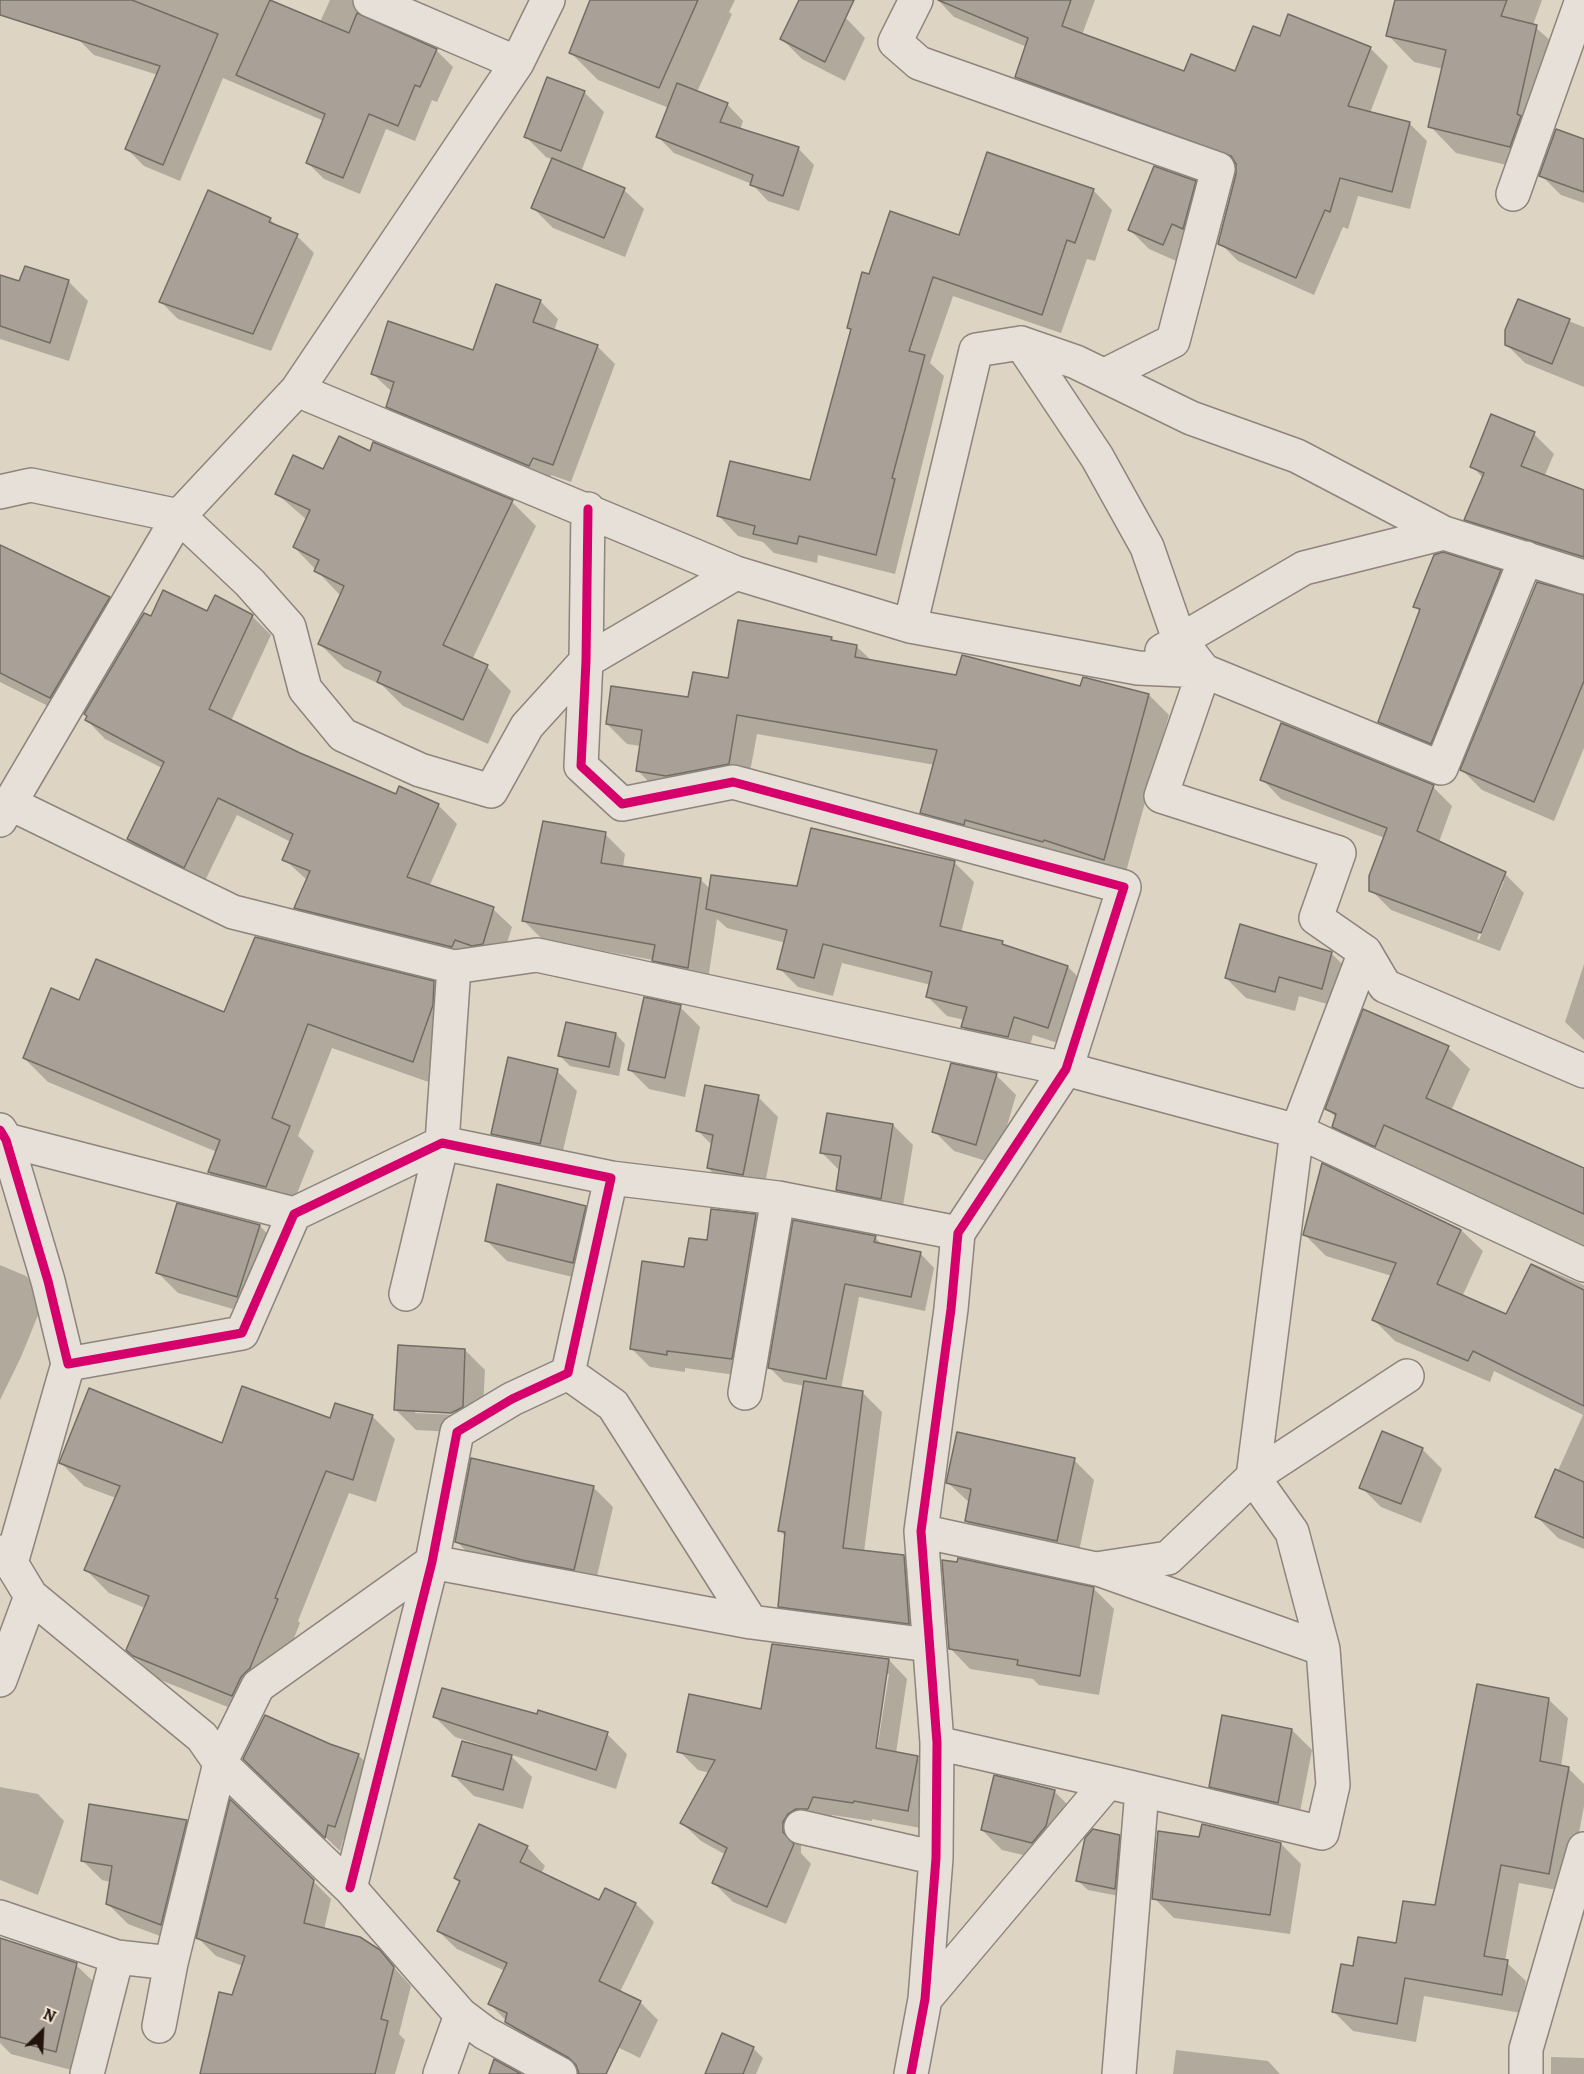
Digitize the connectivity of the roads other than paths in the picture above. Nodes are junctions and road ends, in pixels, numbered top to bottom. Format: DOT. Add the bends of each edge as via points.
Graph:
graph roads {
  1 [pos="370,0"];
  2 [pos="548,0"];
  3 [pos="916,0"];
  4 [pos="1582,0"];
  5 [pos="517,63"];
  6 [pos="1513,194"];
  7 [pos="1021,343"];
  8 [pos="1106,375"];
  9 [pos="297,390"];
  10 [pos="0,492"];
  11 [pos="588,510"];
  12 [pos="179,516"];
  13 [pos="1444,533"];
  14 [pos="1526,558"];
  15 [pos="736,573"];
  16 [pos="1584,577"];
  17 [pos="910,626"];
  18 [pos="1179,639"];
  19 [pos="586,661"];
  20 [pos="1138,668"];
  21 [pos="1204,671"];
  22 [pos="4,812"];
  23 [pos="1365,952"];
  24 [pos="454,967"];
  25 [pos="1066,1069"];
  26 [pos="1584,1071"];
  27 [pos="1297,1131"];
  28 [pos="3,1135"];
  29 [pos="442,1143"];
  30 [pos="611,1178"];
  31 [pos="778,1198"];
  32 [pos="294,1214"];
  33 [pos="958,1233"];
  34 [pos="1584,1265"];
  35 [pos="406,1294"];
  36 [pos="68,1364"];
  37 [pos="568,1373"];
  38 [pos="1407,1376"];
  39 [pos="745,1393"];
  40 [pos="1253,1477"];
  41 [pos="921,1531"];
  42 [pos="6,1558"];
  43 [pos="432,1562"];
  44 [pos="1096,1569"];
  45 [pos="31,1596"];
  46 [pos="751,1622"];
  47 [pos="929,1645"];
  48 [pos="1323,1650"];
  49 [pos="0,1680"];
  50 [pos="937,1743"];
  51 [pos="220,1763"];
  52 [pos="1108,1782"];
  53 [pos="1142,1790"];
  54 [pos="801,1827"];
  55 [pos="1584,1849"];
  56 [pos="936,1858"];
  57 [pos="350,1888"];
  58 [pos="0,1917"];
  59 [pos="117,1957"];
  60 [pos="171,1963"];
  61 [pos="925,1999"];
  62 [pos="461,2015"];
  63 [pos="159,2026"];
  64 [pos="87,2074"];
  65 [pos="440,2074"];
  66 [pos="560,2074"];
  67 [pos="911,2074"];
  68 [pos="1119,2074"];
  69 [pos="1526,2074"];
  1 -- 5 [label="street"];
  2 -- 5 [label="street"];
  3 -- 8 [label="street" via="895,42 919,63 1218,169 1173,341"];
  4 -- 6 [label="street"];
  5 -- 9 [label="street"];
  7 -- 8 [label="street"];
  7 -- 17 [label="street" via="976,350"];
  7 -- 18 [label="street" via="1097,457 1147,547"];
  8 -- 13 [label="street" via="1191,418 1297,456"];
  9 -- 11 [label="street"];
  9 -- 12 [label="street"];
  10 -- 12 [label="street" via="31,485"];
  11 -- 15 [label="street"];
  11 -- 19 [label="street"];
  12 -- 19 [label="street" via="250,583 289,627 305,689 343,735 420,770 491,791 527,726"];
  12 -- 22 [label="street"];
  13 -- 14 [label="street"];
  13 -- 18 [label="street" via="1304,568"];
  14 -- 16 [label="street"];
  14 -- 21 [label="street" via="1441,768"];
  15 -- 17 [label="street"];
  15 -- 19 [label="street"];
  17 -- 20 [label="street"];
  18 -- 20 [label="street"];
  18 -- 21 [label="street"];
  19 -- 25 [label="street" via="581,766 622,804 733,782 1124,887"];
  20 -- 21 [label="street"];
  21 -- 23 [label="street" via="1161,796 1339,853 1316,918"];
  22 -- 24 [label="street" via="233,912"];
  23 -- 26 [label="street" via="1385,986"];
  23 -- 27 [label="street"];
  24 -- 25 [label="street" via="537,955"];
  24 -- 29 [label="street"];
  25 -- 27 [label="street"];
  25 -- 33 [label="street"];
  27 -- 34 [label="street"];
  27 -- 40 [label="street"];
  28 -- 32 [label="street"];
  28 -- 36 [label="street" via="48,1281"];
  29 -- 30 [label="street"];
  29 -- 32 [label="street"];
  29 -- 35 [label="street"];
  30 -- 31 [label="street"];
  30 -- 37 [label="street"];
  31 -- 33 [label="street"];
  31 -- 39 [label="street"];
  32 -- 36 [label="street" via="242,1332"];
  33 -- 41 [label="street"];
  36 -- 42 [label="street"];
  37 -- 43 [label="street" via="512,1399 456,1432"];
  37 -- 46 [label="street" via="613,1405"];
  38 -- 40 [label="street"];
  40 -- 44 [label="street" via="1168,1558"];
  40 -- 48 [label="street" via="1292,1532"];
  41 -- 44 [label="street"];
  41 -- 47 [label="street"];
  42 -- 45 [label="street"];
  43 -- 46 [label="street"];
  43 -- 51 [label="street" via="258,1686"];
  43 -- 57 [label="street"];
  44 -- 48 [label="street"];
  45 -- 49 [label="street"];
  45 -- 51 [label="street" via="202,1737"];
  46 -- 47 [label="street"];
  47 -- 50 [label="street"];
  48 -- 53 [label="street" via="1333,1785 1322,1833"];
  50 -- 52 [label="street"];
  50 -- 56 [label="street"];
  51 -- 57 [label="street"];
  51 -- 60 [label="street"];
  52 -- 53 [label="street"];
  52 -- 61 [label="street"];
  53 -- 68 [label="street"];
  54 -- 56 [label="street"];
  55 -- 69 [label="street" via="1526,2049"];
  56 -- 61 [label="street"];
  57 -- 62 [label="street"];
  58 -- 59 [label="street"];
  59 -- 60 [label="street"];
  59 -- 64 [label="street"];
  60 -- 63 [label="street"];
  61 -- 67 [label="street"];
  62 -- 65 [label="street"];
  62 -- 66 [label="street" via="485,2033"];
}
